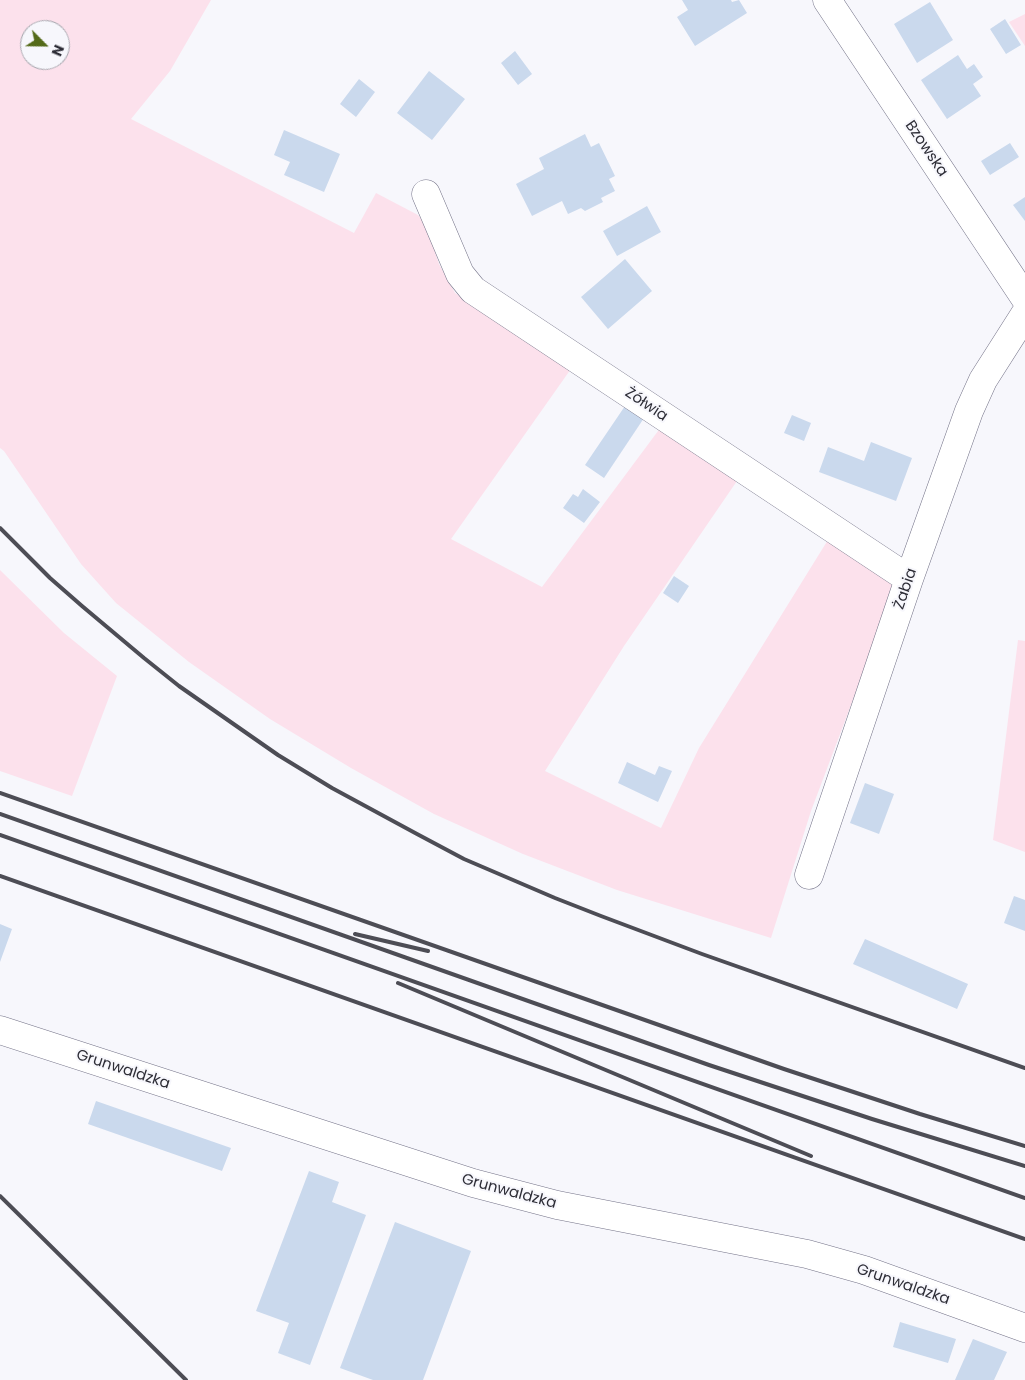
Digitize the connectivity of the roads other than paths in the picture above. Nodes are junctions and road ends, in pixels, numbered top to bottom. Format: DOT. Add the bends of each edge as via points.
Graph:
graph roads {
  1 [pos="827,0"];
  2 [pos="426,194"];
  3 [pos="1025,298"];
  4 [pos="1025,314"];
  5 [pos="909,579"];
  6 [pos="809,875"];
  7 [pos="0,1030"];
  8 [pos="1025,1328"];
  1 -- 3 [label="street, Bzowska"];
  2 -- 5 [label="street, Żółwia" via="460,274 473,290"];
  4 -- 5 [label="street, Żabia" via="983,380 969,411"];
  5 -- 6 [label="street, Żabia"];
  7 -- 8 [label="street, Grunwaldzka" via="473,1183 557,1205 806,1254 864,1270"];
}
